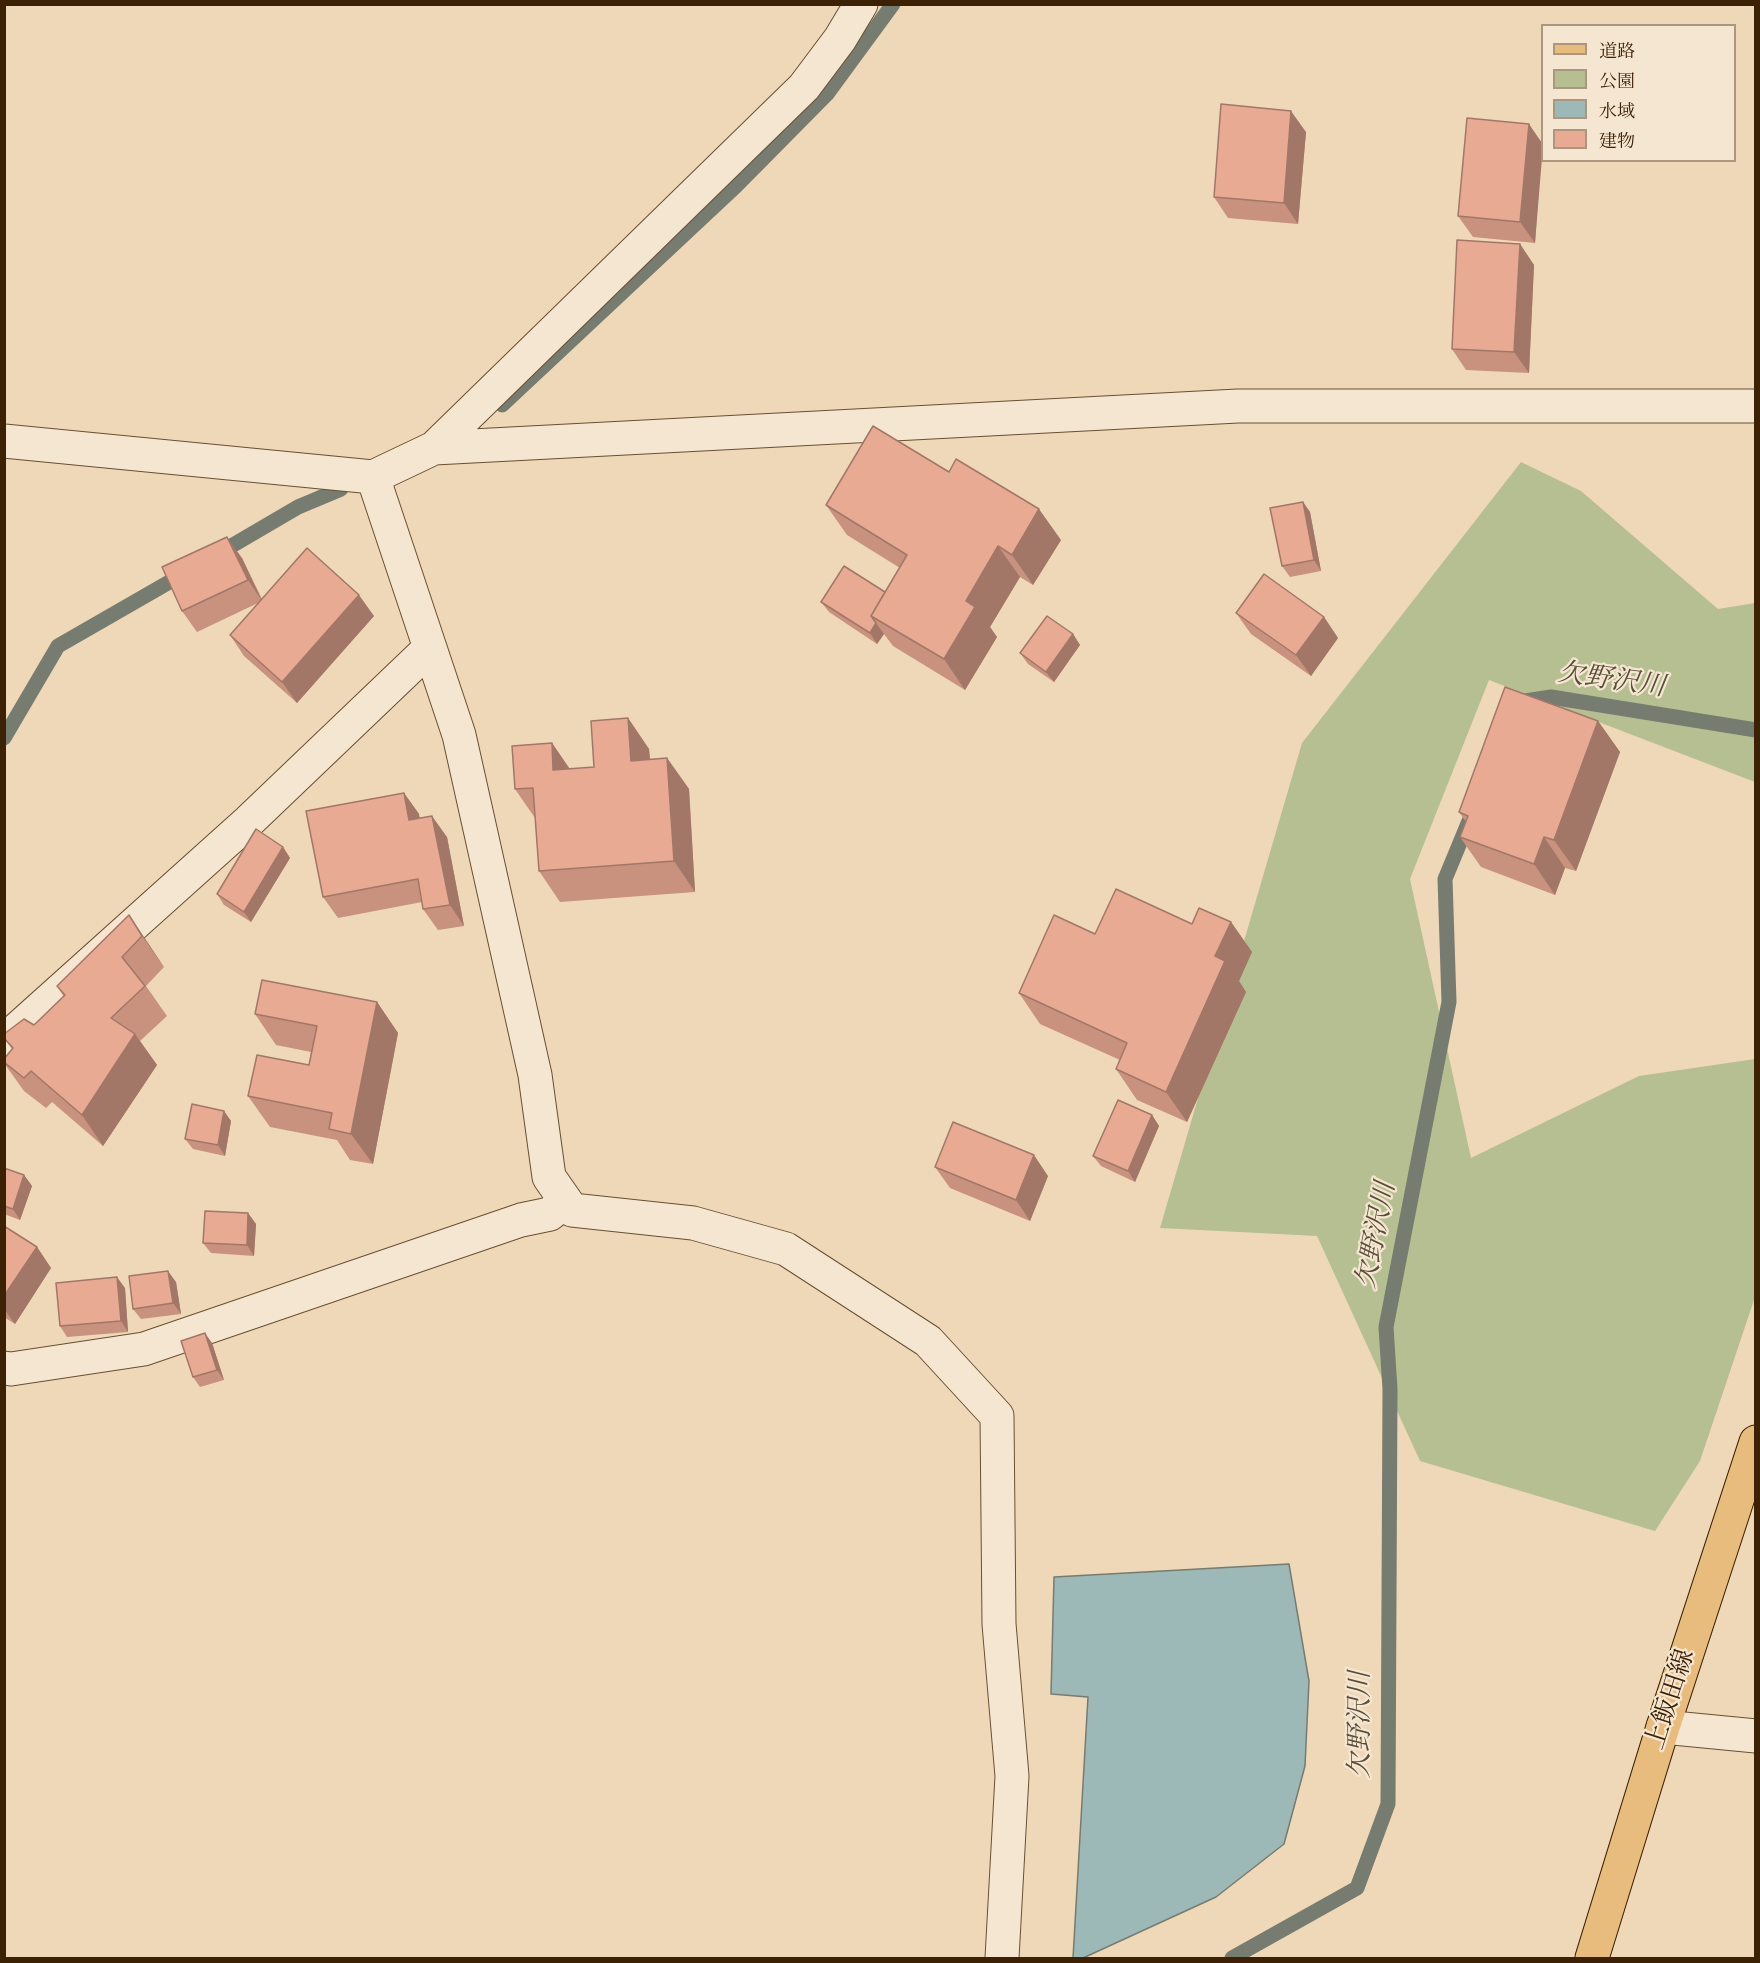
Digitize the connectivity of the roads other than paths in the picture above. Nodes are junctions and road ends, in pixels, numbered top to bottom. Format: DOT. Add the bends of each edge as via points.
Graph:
graph roads {
  1 [pos="861,4"];
  2 [pos="1755,405"];
  3 [pos="4,441"];
  4 [pos="434,448"];
  5 [pos="373,477"];
  6 [pos="430,648"];
  7 [pos="4,1041"];
  8 [pos="565,1200"];
  9 [pos="4,1368"];
  10 [pos="1755,1442"];
  11 [pos="1663,1727"];
  12 [pos="1755,1736"];
  13 [pos="1002,1959"];
  14 [pos="1592,1959"];
  1 -- 4 [label="street" via="804,87"];
  2 -- 4 [label="street" via="1238,406"];
  3 -- 5 [label="street"];
  4 -- 5 [label="street"];
  5 -- 6 [label="street"];
  6 -- 7 [label="street" via="249,821"];
  6 -- 8 [label="street" via="459,735 535,1076 549,1177"];
  8 -- 9 [label="street" via="550,1214 498,1227 144,1349"];
  8 -- 13 [label="street" via="572,1210 693,1223 786,1249 928,1341 997,1416 999,1624 1012,1776"];
  10 -- 11 [label="main road, 上飯田線"];
  11 -- 12 [label="street"];
  11 -- 14 [label="main road, 上飯田線"];
}
